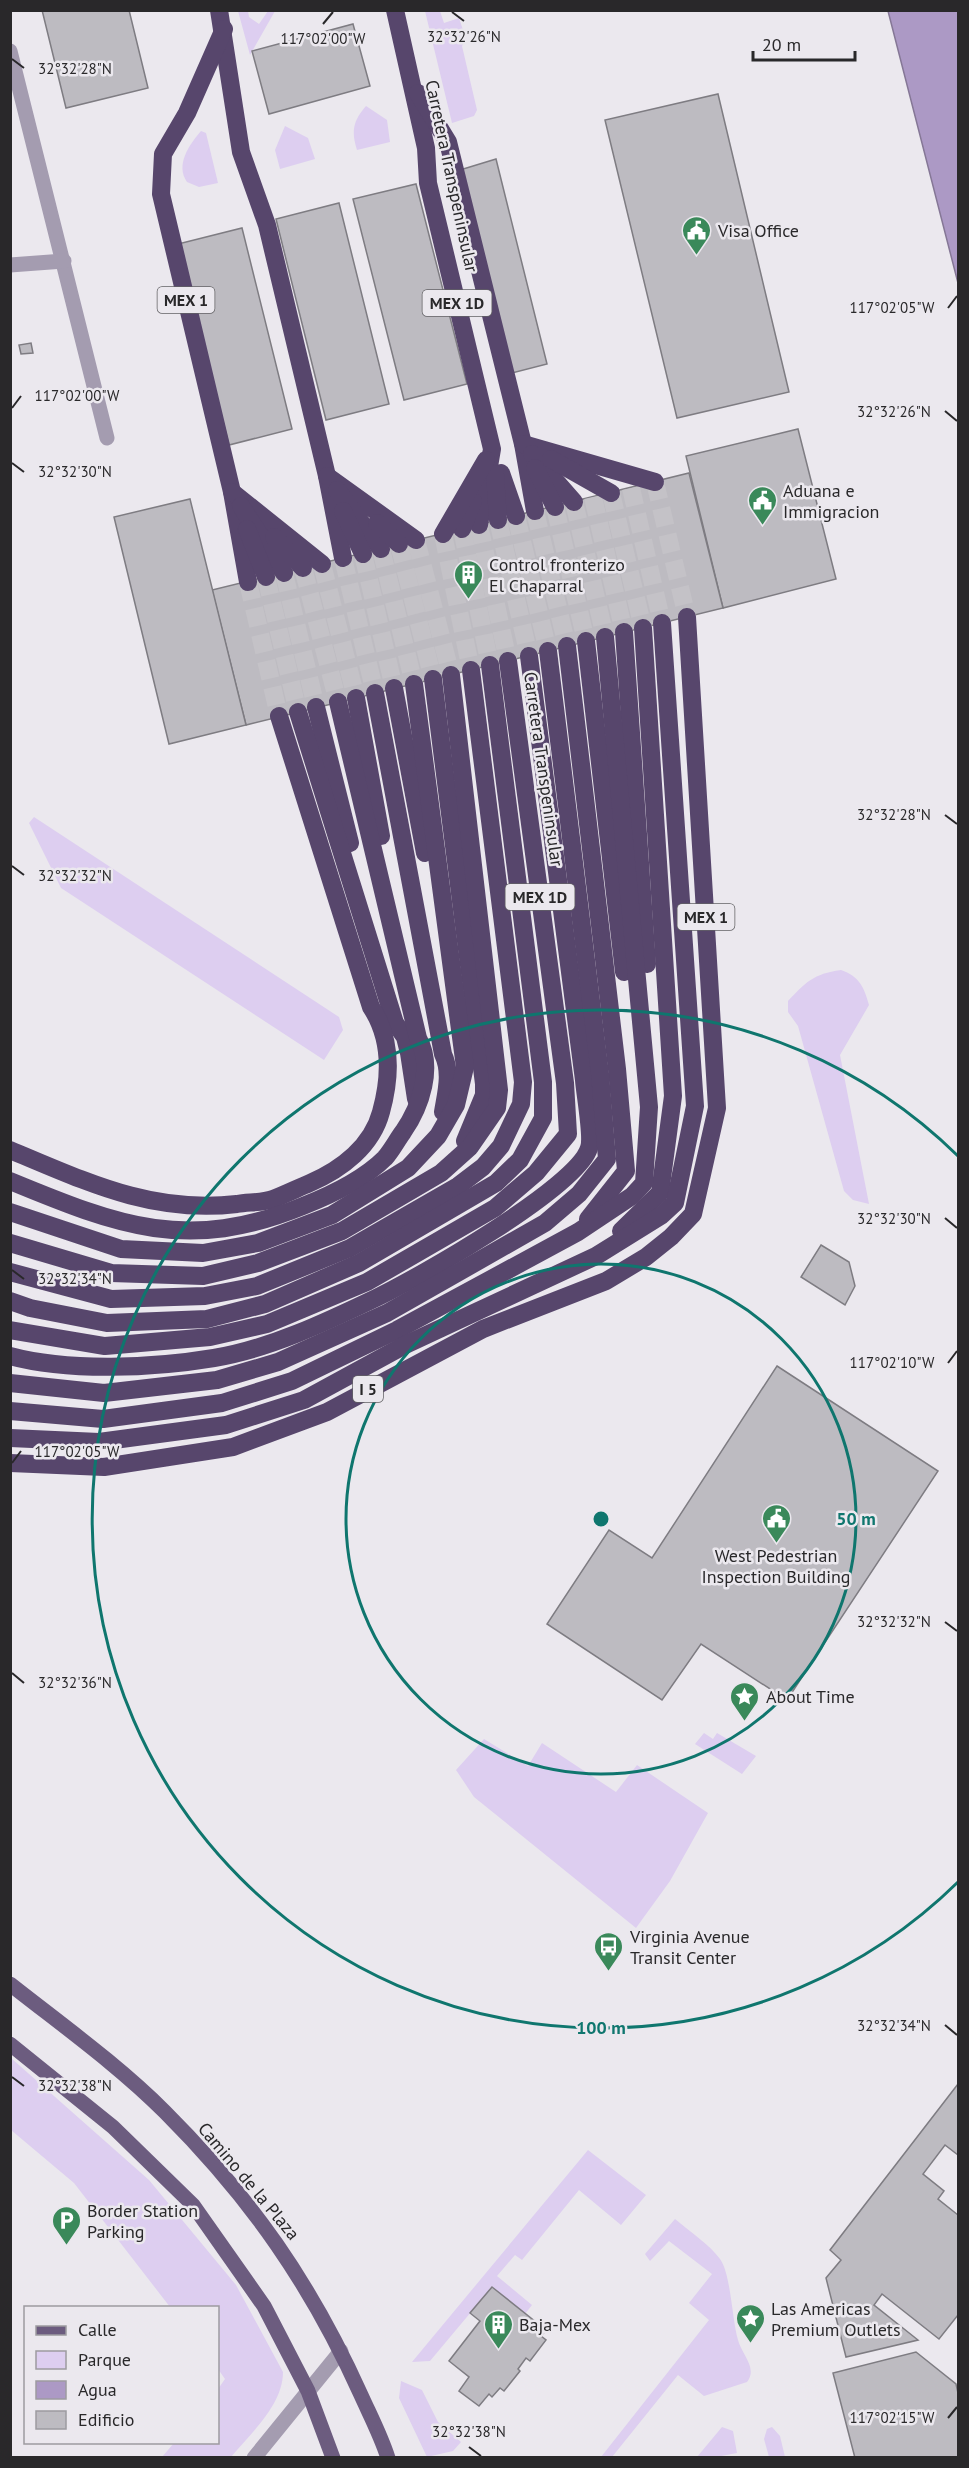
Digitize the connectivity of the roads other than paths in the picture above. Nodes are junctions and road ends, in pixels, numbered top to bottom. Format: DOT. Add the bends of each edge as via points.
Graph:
graph roads {
  1 [pos="219,10"];
  2 [pos="395,10"];
  3 [pos="224,29"];
  4 [pos="10,51"];
  5 [pos="411,82"];
  6 [pos="64,261"];
  7 [pos="10,265"];
  8 [pos="107,438"];
  9 [pos="523,444"];
  10 [pos="492,449"];
  11 [pos="327,476"];
  12 [pos="655,482"];
  13 [pos="631,488"];
  14 [pos="232,492"];
  15 [pos="602,495"];
  16 [pos="574,502"];
  17 [pos="555,507"];
  18 [pos="536,511"];
  19 [pos="507,518"];
  20 [pos="471,527"];
  21 [pos="443,534"];
  22 [pos="408,542"];
  23 [pos="381,549"];
  24 [pos="363,554"];
  25 [pos="344,558"];
  26 [pos="322,564"];
  27 [pos="303,568"];
  28 [pos="284,573"];
  29 [pos="257,580"];
  30 [pos="687,617"];
  31 [pos="662,623"];
  32 [pos="643,628"];
  33 [pos="624,632"];
  34 [pos="605,637"];
  35 [pos="586,642"];
  36 [pos="567,646"];
  37 [pos="548,651"];
  38 [pos="529,656"];
  39 [pos="508,661"];
  40 [pos="490,665"];
  41 [pos="471,670"];
  42 [pos="451,675"];
  43 [pos="433,679"];
  44 [pos="414,684"];
  45 [pos="394,688"];
  46 [pos="375,693"];
  47 [pos="356,698"];
  48 [pos="338,702"];
  49 [pos="316,707"];
  50 [pos="298,712"];
  51 [pos="279,716"];
  52 [pos="395,1023"];
  53 [pos="418,1038"];
  54 [pos="465,1067"];
  55 [pos="491,1085"];
  56 [pos="417,1106"];
  57 [pos="438,1136"];
  58 [pos="10,1150"];
  59 [pos="10,1181"];
  60 [pos="644,1183"];
  61 [pos="668,1198"];
  62 [pos="10,1212"];
  63 [pos="693,1214"];
  64 [pos="578,1232"];
  65 [pos="10,1243"];
  66 [pos="10,1272"];
  67 [pos="10,1301"];
  68 [pos="10,1330"];
  69 [pos="10,1356"];
  70 [pos="10,1383"];
  71 [pos="10,1411"];
  72 [pos="10,1438"];
  73 [pos="10,1463"];
  74 [pos="10,1984"];
  75 [pos="10,2044"];
  76 [pos="341,2351"];
  77 [pos="308,2391"];
  78 [pos="254,2457"];
  79 [pos="333,2457"];
  80 [pos="388,2457"];
  1 -- 3 [label="highway"];
  2 -- 5 [label="highway, Carretera Transpeninsular / MEX 1D"];
  3 -- 11 [label="highway" via="241,152 267,225"];
  3 -- 14 [label="highway, MEX 1" via="187,113 163,154 161,194"];
  4 -- 6 [label="street"];
  5 -- 9 [label="highway" via="448,142"];
  5 -- 10 [label="highway, Carretera Transpeninsular / MEX 1D" via="426,148 428,183"];
  6 -- 7 [label="street"];
  6 -- 8 [label="street"];
  9 -- 12 [label="highway"];
  9 -- 13 [label="highway"];
  9 -- 15 [label="highway"];
  9 -- 16 [label="highway"];
  9 -- 17 [label="highway"];
  9 -- 18 [label="highway"];
  10 -- 19 [label="highway, Carretera Transpeninsular"];
  10 -- 20 [label="highway"];
  10 -- 21 [label="highway"];
  11 -- 22 [label="highway"];
  11 -- 23 [label="highway"];
  11 -- 24 [label="highway"];
  11 -- 25 [label="highway"];
  14 -- 26 [label="highway"];
  14 -- 27 [label="highway, MEX 1"];
  14 -- 28 [label="highway, MEX 1"];
  14 -- 29 [label="highway, MEX 1"];
  30 -- 63 [label="highway, MEX 1" via="717,1108"];
  31 -- 61 [label="highway, MEX 1" via="695,1106"];
  32 -- 61 [label="highway, MEX 1" via="673,1096"];
  33 -- 61 [label="highway"];
  34 -- 60 [label="highway" via="649,1107"];
  35 -- 60 [label="highway"];
  36 -- 64 [label="highway, I 5" via="626,1171"];
  37 -- 70 [label="highway" via="608,1159 579,1194 545,1223 387,1313 278,1362 217,1380 104,1393"];
  38 -- 69 [label="highway" via="590,1148 555,1188 515,1217 377,1298 273,1342 215,1358 104,1368"];
  39 -- 68 [label="highway, Carretera Transpeninsular / MEX 1D" via="565,1083 568,1134 536,1173 495,1208 368,1282 267,1324 210,1337 105,1346"];
  40 -- 67 [label="highway" via="543,1082 543,1118 519,1160 496,1183 359,1263 265,1304 207,1319 107,1323"];
  41 -- 66 [label="highway" via="523,1082 521,1104 501,1146 483,1167 458,1186 350,1248 257,1286 205,1296 111,1299"];
  42 -- 55 [label="highway"];
  43 -- 55 [label="highway"];
  44 -- 54 [label="highway"];
  45 -- 54 [label="highway"];
  46 -- 57 [label="highway" via="443,1054 448,1063"];
  47 -- 53 [label="highway"];
  48 -- 53 [label="highway"];
  49 -- 52 [label="highway"];
  50 -- 52 [label="highway"];
  51 -- 58 [label="highway" via="370,1007 380,1022 388,1058 389,1083 379,1121 362,1149 327,1175 271,1200 204,1207 157,1203 89,1183"];
  52 -- 56 [label="highway" via="410,1053"];
  53 -- 56 [label="highway" via="424,1048 425,1077"];
  54 -- 57 [label="highway" via="456,1105"];
  55 -- 65 [label="highway" via="497,1108 470,1147 441,1173 342,1231 258,1263 204,1276 111,1273"];
  56 -- 59 [label="highway" via="385,1158 359,1178 324,1198 265,1221 225,1230 170,1231 107,1219"];
  57 -- 62 [label="highway" via="408,1168 332,1215 258,1243 203,1253 121,1249"];
  60 -- 64 [label="highway, I 5" via="632,1196"];
  61 -- 72 [label="highway, I 5" via="662,1215 596,1256 405,1345 304,1400 226,1425 99,1442"];
  63 -- 73 [label="highway, I 5" via="646,1257 606,1281 483,1329 327,1412 233,1447 104,1467"];
  64 -- 71 [label="highway, I 5" via="397,1330 292,1381 222,1403 103,1419"];
  74 -- 76 [label="main road, Camino de la Plaza" via="164,2111 229,2181 288,2258"];
  75 -- 77 [label="main road" via="113,2127 193,2205 264,2306"];
  76 -- 77 [label="street"];
  76 -- 80 [label="main road, Camino de la Plaza"];
  77 -- 78 [label="street"];
  77 -- 79 [label="main road"];
}
